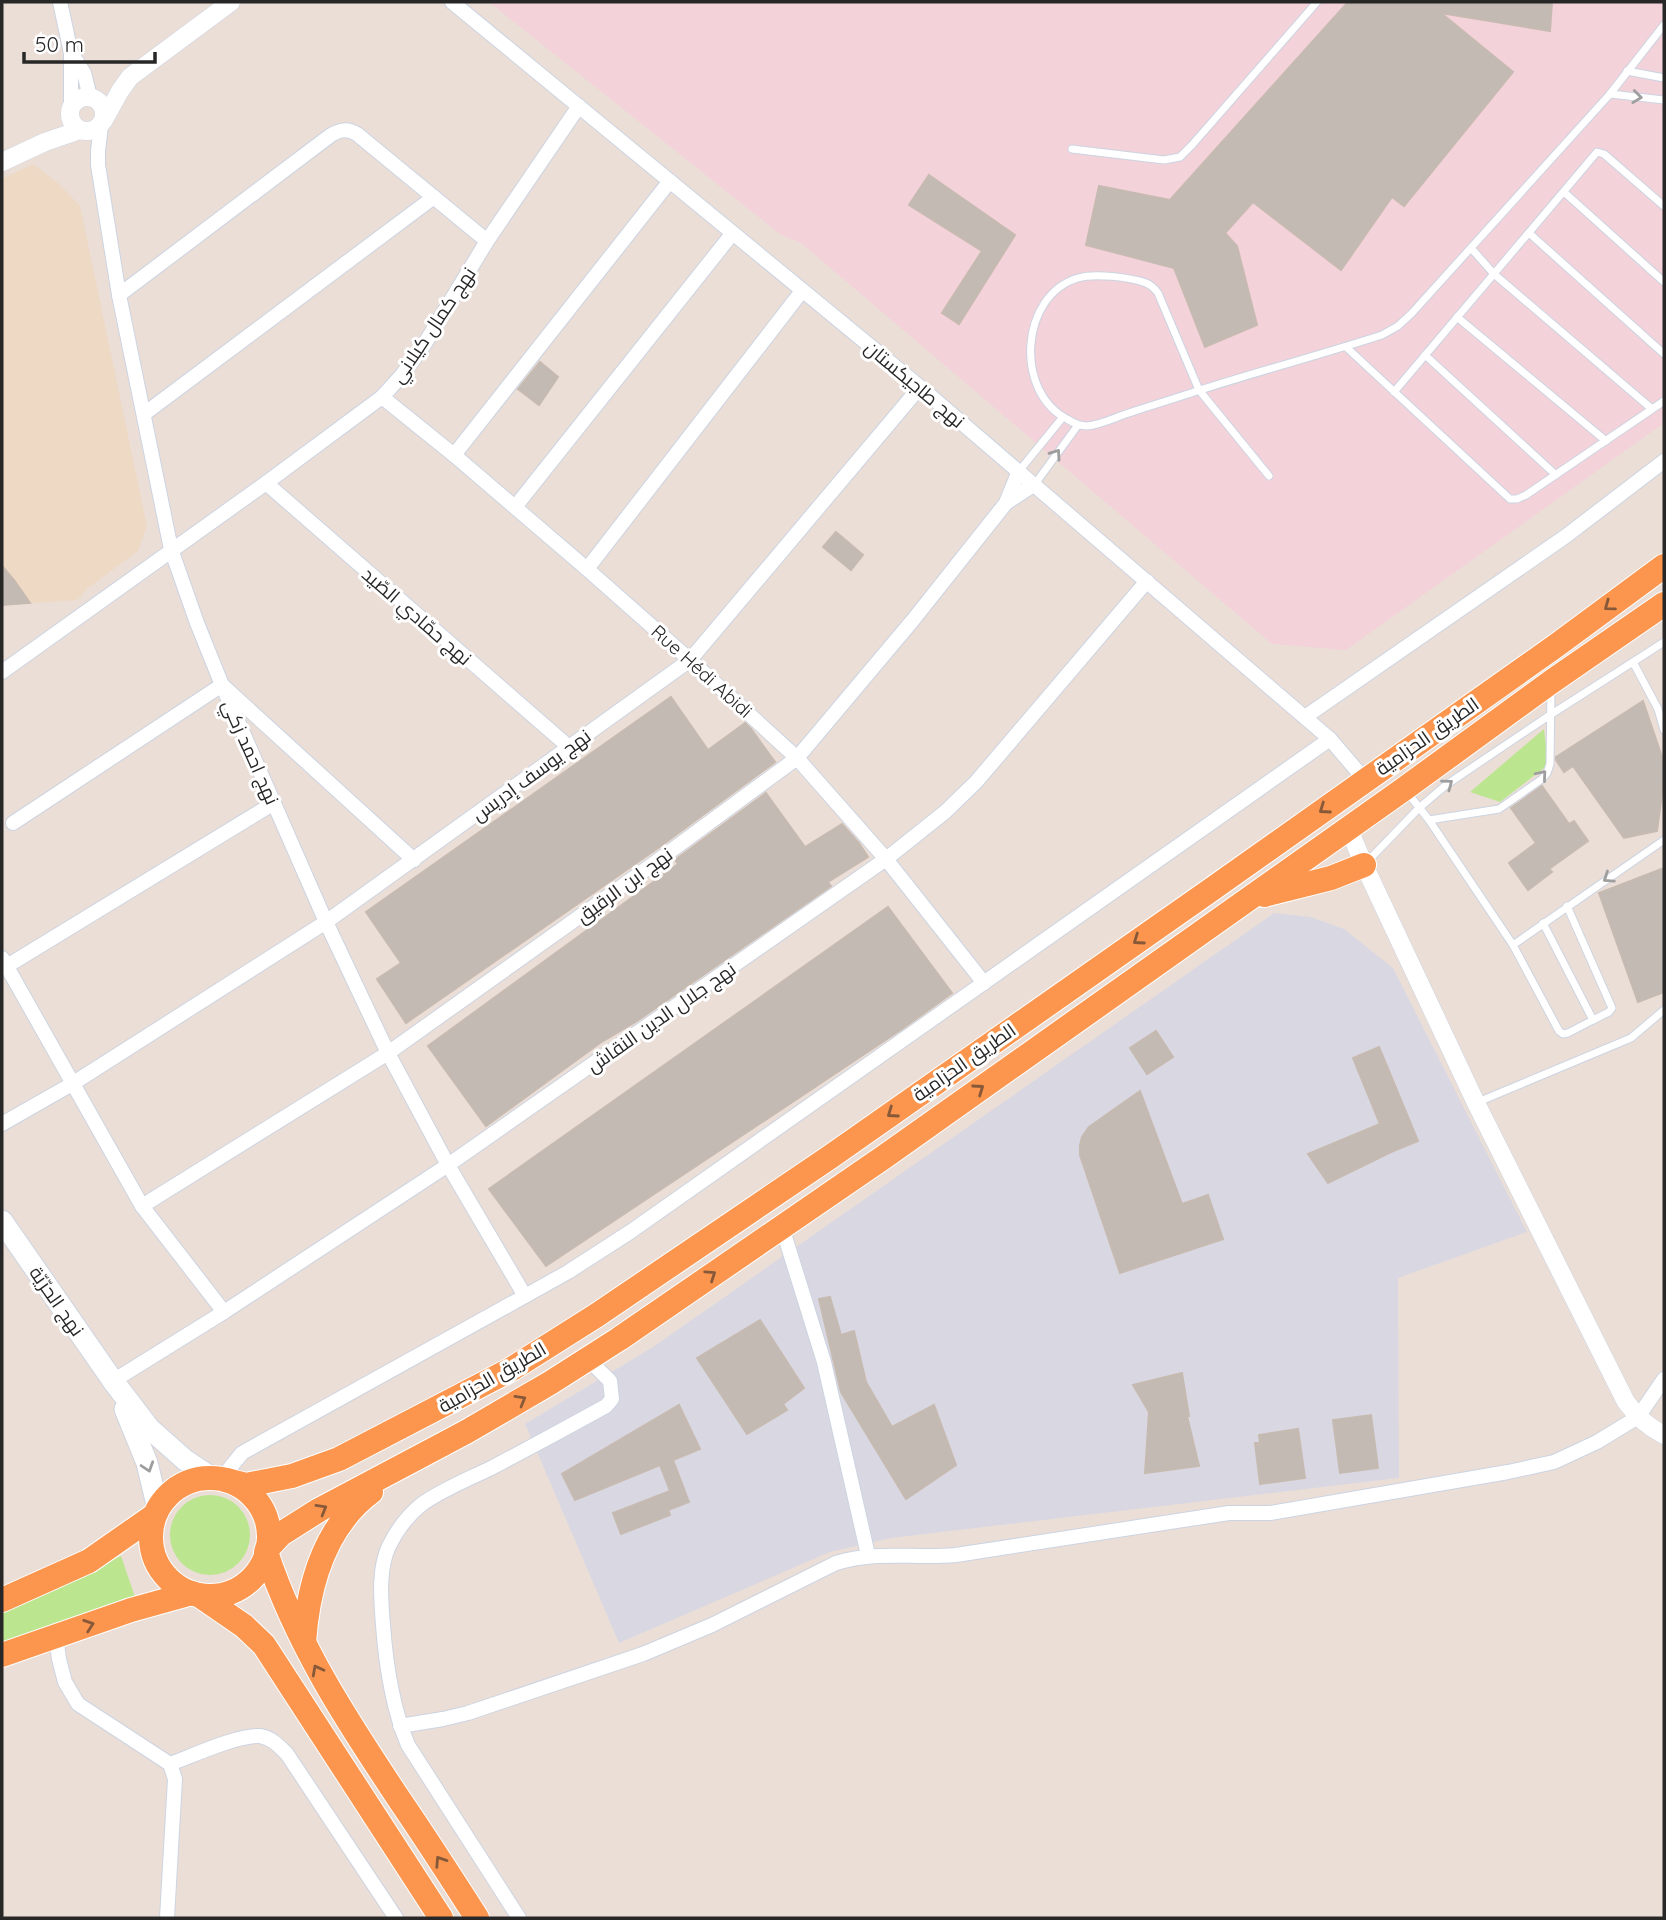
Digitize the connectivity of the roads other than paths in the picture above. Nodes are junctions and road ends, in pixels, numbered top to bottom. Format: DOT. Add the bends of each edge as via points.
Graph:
graph roads {
  1 [pos="60,2"];
  2 [pos="231,2"];
  3 [pos="452,2"];
  4 [pos="1317,2"];
  5 [pos="1664,25"];
  6 [pos="71,53"];
  7 [pos="1627,71"];
  8 [pos="130,77"];
  9 [pos="1664,78"];
  10 [pos="1610,94"];
  11 [pos="91,97"];
  12 [pos="1664,100"];
  13 [pos="579,106"];
  14 [pos="70,111"];
  15 [pos="103,122"];
  16 [pos="81,131"];
  17 [pos="33,147"];
  18 [pos="1072,149"];
  19 [pos="2,162"];
  20 [pos="99,165"];
  21 [pos="670,181"];
  22 [pos="1564,192"];
  23 [pos="434,197"];
  24 [pos="1664,206"];
  25 [pos="1528,233"];
  26 [pos="733,234"];
  27 [pos="488,241"];
  28 [pos="1471,248"];
  29 [pos="1494,274"];
  30 [pos="1664,282"];
  31 [pos="802,290"];
  32 [pos="119,295"];
  33 [pos="1457,317"];
  34 [pos="1346,347"];
  35 [pos="1664,354"];
  36 [pos="1425,355"];
  37 [pos="920,387"];
  38 [pos="1199,390"];
  39 [pos="1394,392"];
  40 [pos="382,397"];
  41 [pos="1664,401"];
  42 [pos="1653,409"];
  43 [pos="144,414"];
  44 [pos="1063,417"];
  45 [pos="1078,425"];
  46 [pos="1606,441"];
  47 [pos="454,455"];
  48 [pos="1664,461"];
  49 [pos="1019,471"];
  50 [pos="1556,475"];
  51 [pos="1269,477"];
  52 [pos="266,483"];
  53 [pos="1035,484"];
  54 [pos="1006,503"];
  55 [pos="515,507"];
  56 [pos="171,549"];
  57 [pos="1664,566"];
  58 [pos="587,569"];
  59 [pos="1147,581"];
  60 [pos="1664,604"];
  61 [pos="1664,642"];
  62 [pos="690,660"];
  63 [pos="1633,662"];
  64 [pos="2,672"];
  65 [pos="1551,682"];
  66 [pos="222,685"];
  67 [pos="1661,708"];
  68 [pos="1550,715"];
  69 [pos="1306,718"];
  70 [pos="1664,730"];
  71 [pos="1330,739"];
  72 [pos="569,747"];
  73 [pos="796,758"];
  74 [pos="1365,780"];
  75 [pos="1404,789"];
  76 [pos="274,803"];
  77 [pos="1419,808"];
  78 [pos="1429,820"];
  79 [pos="13,823"];
  80 [pos="1348,827"];
  81 [pos="1664,840"];
  82 [pos="886,859"];
  83 [pos="414,860"];
  84 [pos="1364,865"];
  85 [pos="1241,904"];
  86 [pos="1567,906"];
  87 [pos="326,922"];
  88 [pos="1543,923"];
  89 [pos="1513,945"];
  90 [pos="4,962"];
  91 [pos="984,983"];
  92 [pos="1664,1010"];
  93 [pos="1593,1020"];
  94 [pos="388,1053"];
  95 [pos="72,1084"];
  96 [pos="1476,1103"];
  97 [pos="2,1124"];
  98 [pos="447,1166"];
  99 [pos="142,1206"];
  100 [pos="4,1227"];
  101 [pos="782,1227"];
  102 [pos="526,1296"];
  103 [pos="224,1312"];
  104 [pos="588,1359"];
  105 [pos="1664,1379"];
  106 [pos="113,1381"];
  107 [pos="1638,1418"];
  108 [pos="1664,1436"];
  109 [pos="415,1459"];
  110 [pos="220,1479"];
  111 [pos="156,1512"];
  112 [pos="267,1551"];
  113 [pos="868,1555"];
  114 [pos="196,1594"];
  115 [pos="2,1600"];
  116 [pos="56,1636"];
  117 [pos="303,1643"];
  118 [pos="2,1656"];
  119 [pos="400,1726"];
  120 [pos="170,1764"];
  121 [pos="167,1918"];
  122 [pos="396,1918"];
  123 [pos="441,1918"];
  124 [pos="477,1918"];
  125 [pos="519,1918"];
  1 -- 6 [label="street"];
  2 -- 8 [label="street"];
  3 -- 13 [label="street, نهج طاجيكستان"];
  4 -- 18 [label="lane" via="1180,157 1164,160"];
  5 -- 7 [label="lane"];
  6 -- 11 [label="street" via="85,73"];
  6 -- 14 [label="street"];
  7 -- 9 [label="lane"];
  7 -- 10 [label="lane"];
  8 -- 11 [label="street"];
  8 -- 15 [label="street"];
  10 -- 12 [label="lane, one-way"];
  10 -- 28 [label="lane"];
  11 -- 14 [label="street" via="78,100"];
  11 -- 15 [label="street" via="104,108"];
  13 -- 21 [label="street, نهج طاجيكستان"];
  13 -- 27 [label="street, نهج كمال كيلاني"];
  14 -- 16 [label="street" via="72,123"];
  14 -- 17 [label="street"];
  15 -- 16 [label="street" via="89,132"];
  15 -- 20 [label="street, نهج احمد زكي"];
  16 -- 17 [label="street"];
  16 -- 20 [label="street, نهج احمد زكي"];
  17 -- 19 [label="street"];
  20 -- 32 [label="street, نهج احمد زكي"];
  21 -- 26 [label="street, نهج طاجيكستان"];
  21 -- 47 [label="street"];
  22 -- 24 [label="lane" via="1599,152"];
  22 -- 25 [label="lane"];
  22 -- 30 [label="lane"];
  23 -- 27 [label="street"];
  23 -- 32 [label="street" via="357,134 337,132"];
  23 -- 43 [label="street"];
  25 -- 29 [label="lane"];
  25 -- 35 [label="lane"];
  26 -- 31 [label="street, نهج طاجيكستان"];
  26 -- 55 [label="street"];
  27 -- 40 [label="street, نهج كمال كيلاني" via="424,345"];
  28 -- 29 [label="lane"];
  28 -- 34 [label="lane" via="1398,326"];
  29 -- 33 [label="lane"];
  29 -- 42 [label="lane"];
  31 -- 37 [label="street, نهج طاجيكستان"];
  31 -- 58 [label="street"];
  32 -- 43 [label="street, نهج احمد زكي"];
  33 -- 36 [label="lane"];
  33 -- 46 [label="lane"];
  34 -- 38 [label="lane"];
  34 -- 39 [label="lane"];
  36 -- 39 [label="lane"];
  36 -- 50 [label="lane"];
  37 -- 49 [label="street, نهج طاجيكستان"];
  37 -- 62 [label="street, نهج يوسف إدريس"];
  38 -- 44 [label="lane" via="1158,293 1149,284 1083,276 1066,281 1049,296 1030,338 1038,387"];
  38 -- 45 [label="lane" via="1105,421"];
  38 -- 51 [label="lane"];
  39 -- 50 [label="lane" via="1510,499 1526,495"];
  40 -- 47 [label="street, Rue Hédi Abidi"];
  40 -- 52 [label="street, نهج كمال كيلاني"];
  41 -- 42 [label="lane"];
  42 -- 46 [label="lane"];
  43 -- 56 [label="street, نهج احمد زكي"];
  44 -- 45 [label="lane"];
  44 -- 49 [label="lane"];
  53 -- 45 [label="lane, one-way"];
  46 -- 50 [label="lane"];
  47 -- 55 [label="street, Rue Hédi Abidi"];
  48 -- 69 [label="street" via="1566,536"];
  49 -- 53 [label="street, نهج طاجيكستان"];
  49 -- 54 [label="street"];
  52 -- 56 [label="street, نهج كمال كيلاني"];
  52 -- 72 [label="street, نهج حمّادي الصّيد"];
  53 -- 54 [label="street, نهج ابن الرقيق"];
  53 -- 59 [label="street, نهج طاجيكستان"];
  54 -- 73 [label="street, نهج ابن الرقيق"];
  55 -- 58 [label="street, Rue Hédi Abidi"];
  56 -- 64 [label="street, نهج كمال كيلاني"];
  56 -- 66 [label="street, نهج احمد زكي"];
  57 -- 74 [label="highway, الطريق الحزامية, one-way"];
  58 -- 62 [label="street, Rue Hédi Abidi"];
  59 -- 69 [label="street, نهج طاجيكستان"];
  59 -- 82 [label="street, نهج جلال الدين النقاش" via="976,782"];
  60 -- 65 [label="highway, الطريق الحزامية"];
  61 -- 63 [label="lane"];
  62 -- 72 [label="street, نهج يوسف إدريس"];
  62 -- 73 [label="street, Rue Hédi Abidi"];
  63 -- 67 [label="lane"];
  63 -- 68 [label="lane"];
  65 -- 68 [label="lane"];
  65 -- 75 [label="highway, الطريق الحزامية"];
  66 -- 76 [label="street, نهج احمد زكي"];
  66 -- 79 [label="street"];
  66 -- 83 [label="street"];
  67 -- 70 [label="lane"];
  77 -- 68 [label="lane, one-way"];
  78 -- 68 [label="lane, one-way" via="1499,809 1542,779 1550,764"];
  69 -- 71 [label="street, نهج طاجيكستان"];
  71 -- 74 [label="street, نهج طاجيكستان"];
  71 -- 91 [label="street"];
  72 -- 83 [label="street, نهج يوسف إدريس"];
  73 -- 82 [label="street, Rue Hédi Abidi"];
  73 -- 94 [label="street, نهج ابن الرقيق"];
  74 -- 110 [label="highway, الطريق الحزامية, one-way" via="830,1157 510,1370 339,1460 246,1485"];
  75 -- 77 [label="lane"];
  75 -- 80 [label="highway, الطريق الحزامية"];
  76 -- 87 [label="street, نهج احمد زكي"];
  76 -- 90 [label="street"];
  77 -- 78 [label="lane"];
  77 -- 84 [label="lane"];
  78 -- 89 [label="lane"];
  80 -- 84 [label="street"];
  80 -- 85 [label="highway, الطريق الحزامية"];
  81 -- 86 [label="lane, one-way"];
  82 -- 91 [label="street, Rue Hédi Abidi"];
  82 -- 98 [label="street, نهج جلال الدين النقاش"];
  83 -- 87 [label="street, نهج يوسف إدريس"];
  84 -- 85 [label="highway"];
  84 -- 96 [label="street"];
  101 -- 85 [label="highway, الطريق الحزامية, one-way"];
  86 -- 88 [label="lane"];
  86 -- 93 [label="lane" via="1612,1008"];
  87 -- 94 [label="street, نهج احمد زكي"];
  87 -- 95 [label="street, نهج يوسف إدريس"];
  88 -- 89 [label="lane"];
  88 -- 93 [label="lane"];
  89 -- 93 [label="lane" via="1559,1031 1567,1033"];
  90 -- 95 [label="street"];
  91 -- 102 [label="street" via="630,1232"];
  92 -- 96 [label="lane" via="1631,1038"];
  94 -- 98 [label="street, نهج احمد زكي"];
  94 -- 99 [label="street, نهج ابن الرقيق"];
  95 -- 97 [label="street, نهج يوسف إدريس"];
  95 -- 99 [label="street"];
  96 -- 107 [label="street"];
  98 -- 102 [label="street, نهج احمد زكي"];
  98 -- 103 [label="street, نهج جلال الدين النقاش"];
  99 -- 103 [label="street"];
  100 -- 106 [label="main road, نهج الحرّيّة"];
  104 -- 101 [label="highway, الطريق الحزامية, one-way"];
  101 -- 113 [label="street" via="824,1362"];
  102 -- 110 [label="street" via="242,1453"];
  103 -- 106 [label="street, نهج جلال الدين النقاش"];
  109 -- 104 [label="highway, الطريق الحزامية, one-way"];
  104 -- 119 [label="street" via="610,1381 612,1399 606,1406 420,1506 401,1525 388,1548 381,1600"];
  105 -- 107 [label="street"];
  106 -- 110 [label="main road" via="161,1440"];
  106 -- 111 [label="main road, one-way" via="147,1463"];
  107 -- 108 [label="street"];
  107 -- 113 [label="street" via="1555,1462 1495,1474 1282,1511 1230,1513 956,1555"];
  112 -- 109 [label="highway, الطريق الحزامية, one-way" via="281,1534 319,1510"];
  109 -- 117 [label="highway" via="361,1499 339,1526 313,1580"];
  110 -- 111 [label="highway, الطريق الحزامية" via="196,1479 181,1486"];
  110 -- 112 [label="highway" via="255,1499 268,1531"];
  111 -- 114 [label="highway" via="153,1553 175,1585"];
  111 -- 115 [label="highway, الطريق الحزامية" via="89,1561"];
  112 -- 114 [label="highway, الطريق الحزامية" via="259,1569 233,1591 217,1596"];
  112 -- 117 [label="highway"];
  113 -- 119 [label="street" via="836,1563 712,1625 632,1658 468,1713"];
  116 -- 114 [label="highway, الطريق الحزامية, one-way"];
  114 -- 123 [label="highway" via="264,1645"];
  116 -- 118 [label="highway, الطريق الحزامية"];
  116 -- 120 [label="street" via="65,1682 79,1704"];
  124 -- 117 [label="highway, one-way" via="346,1719"];
  119 -- 125 [label="street"];
  120 -- 121 [label="street" via="176,1779"];
  120 -- 122 [label="street" via="242,1738 260,1736 274,1741"];
}
